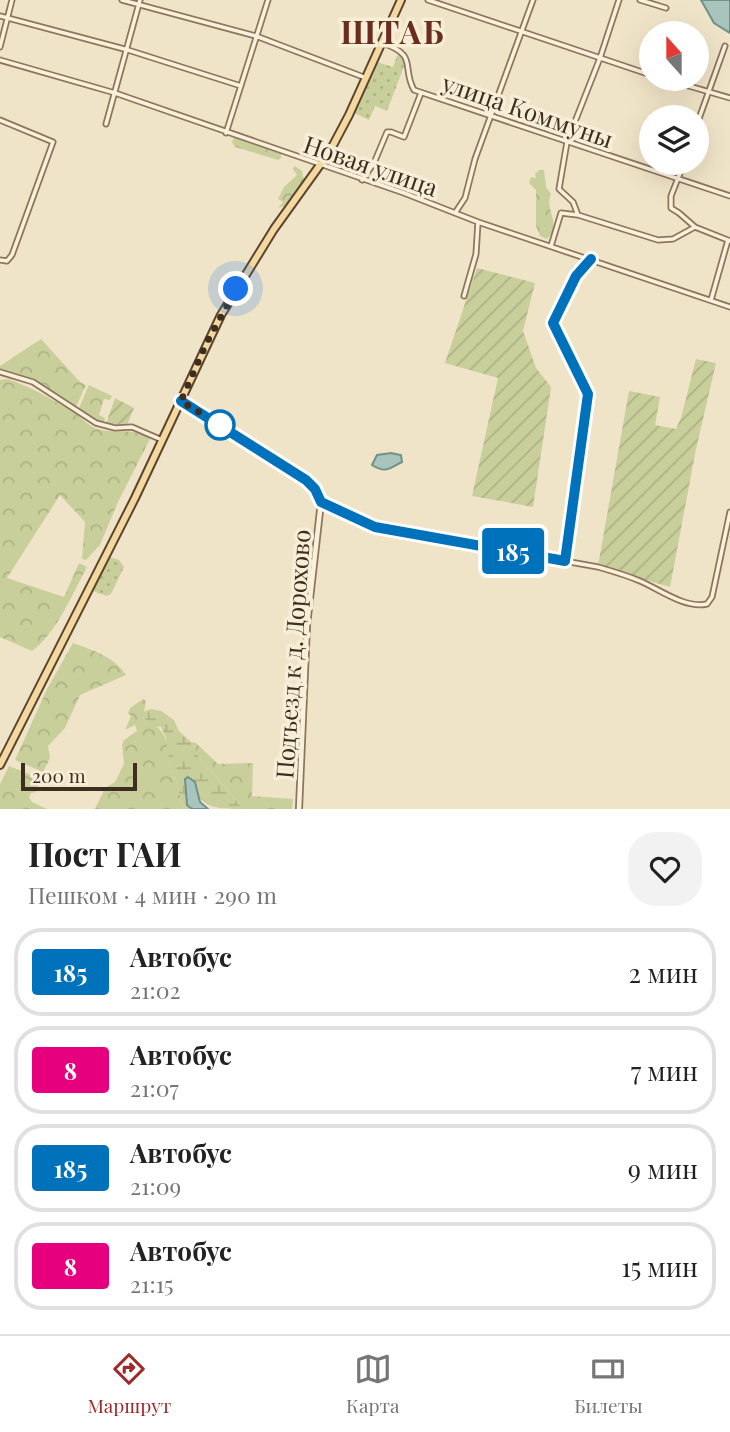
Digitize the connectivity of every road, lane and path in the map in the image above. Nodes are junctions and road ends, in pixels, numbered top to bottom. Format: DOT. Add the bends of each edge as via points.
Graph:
graph roads {
  1 [pos="12,0"];
  2 [pos="122,0"];
  3 [pos="268,0"];
  4 [pos="401,0"];
  5 [pos="428,0"];
  6 [pos="533,0"];
  7 [pos="619,0"];
  8 [pos="640,0"];
  9 [pos="140,2"];
  10 [pos="666,8"];
  11 [pos="0,16"];
  12 [pos="7,18"];
  13 [pos="522,30"];
  14 [pos="256,36"];
  15 [pos="382,43"];
  16 [pos="725,46"];
  17 [pos="0,47"];
  18 [pos="128,50"];
  19 [pos="600,58"];
  20 [pos="0,60"];
  21 [pos="639,71"];
  22 [pos="366,78"];
  23 [pos="240,86"];
  24 [pos="705,91"];
  25 [pos="421,92"];
  26 [pos="708,92"];
  27 [pos="114,93"];
  28 [pos="730,98"];
  29 [pos="704,105"];
  30 [pos="491,116"];
  31 [pos="0,120"];
  32 [pos="106,124"];
  33 [pos="226,133"];
  34 [pos="567,142"];
  35 [pos="320,166"];
  36 [pos="680,175"];
  37 [pos="679,178"];
  38 [pos="362,180"];
  39 [pos="730,196"];
  40 [pos="455,212"];
  41 [pos="578,215"];
  42 [pos="478,222"];
  43 [pos="695,227"];
  44 [pos="729,240"];
  45 [pos="551,246"];
  46 [pos="591,259"];
  47 [pos="0,260"];
  48 [pos="464,296"];
  49 [pos="711,300"];
  50 [pos="730,307"];
  51 [pos="0,372"];
  52 [pos="181,401"];
  53 [pos="162,440"];
  54 [pos="321,502"];
  55 [pos="730,512"];
  56 [pos="565,561"];
  57 [pos="0,765"];
  58 [pos="299,809"];
  1 -- 12 [label="street"];
  2 -- 9 [label="street"];
  3 -- 14 [label="street"];
  4 -- 15 [label="main road"];
  5 -- 13 [label="street"];
  6 -- 13 [label="street"];
  7 -- 19 [label="street"];
  8 -- 10 [label="street"];
  9 -- 14 [label="street"];
  9 -- 18 [label="street"];
  11 -- 12 [label="street"];
  12 -- 17 [label="street"];
  12 -- 18 [label="street"];
  13 -- 19 [label="street"];
  13 -- 30 [label="street"];
  14 -- 22 [label="street"];
  14 -- 23 [label="street"];
  15 -- 22 [label="main road"];
  15 -- 25 [label="street, улица Коммуны" via="400,51 412,88"];
  16 -- 26 [label="street"];
  18 -- 23 [label="street"];
  18 -- 27 [label="street"];
  19 -- 21 [label="street"];
  19 -- 34 [label="street"];
  20 -- 27 [label="street, Новая улица"];
  22 -- 35 [label="main road"];
  23 -- 33 [label="street"];
  24 -- 26 [label="street"];
  25 -- 30 [label="street, улица Коммуны"];
  25 -- 38 [label="street" via="404,137 387,132"];
  26 -- 28 [label="street"];
  26 -- 29 [label="street"];
  27 -- 32 [label="street"];
  27 -- 33 [label="street, Новая улица"];
  30 -- 34 [label="street, улица Коммуны"];
  30 -- 40 [label="street" via="465,198"];
  31 -- 47 [label="street" via="53,142 8,260"];
  33 -- 35 [label="street, Новая улица"];
  34 -- 37 [label="street, улица Коммуны"];
  34 -- 41 [label="street" via="559,189 573,202"];
  35 -- 38 [label="street, Новая улица"];
  35 -- 52 [label="main road" via="229,301"];
  36 -- 37 [label="street"];
  37 -- 39 [label="street, улица Коммуны"];
  37 -- 43 [label="street" via="671,208"];
  38 -- 40 [label="street, Новая улица"];
  40 -- 42 [label="street, Новая улица"];
  41 -- 43 [label="street" via="658,240 673,239"];
  41 -- 45 [label="street" via="561,214"];
  42 -- 45 [label="street, Новая улица"];
  42 -- 48 [label="street" via="476,254"];
  43 -- 44 [label="street"];
  44 -- 49 [label="street"];
  45 -- 46 [label="street, Новая улица"];
  46 -- 49 [label="street, Новая улица"];
  46 -- 56 [label="street" via="576,276 553,323 588,394"];
  49 -- 50 [label="street, Новая улица"];
  51 -- 53 [label="street" via="33,383 96,423 132,427"];
  52 -- 53 [label="main road"];
  52 -- 54 [label="street" via="306,480"];
  53 -- 57 [label="main road"];
  54 -- 56 [label="street" via="375,527"];
  54 -- 58 [label="street, Подъезд к д. Дорохово" via="307,625"];
  55 -- 56 [label="street" via="707,604 691,603 625,575"];
}
